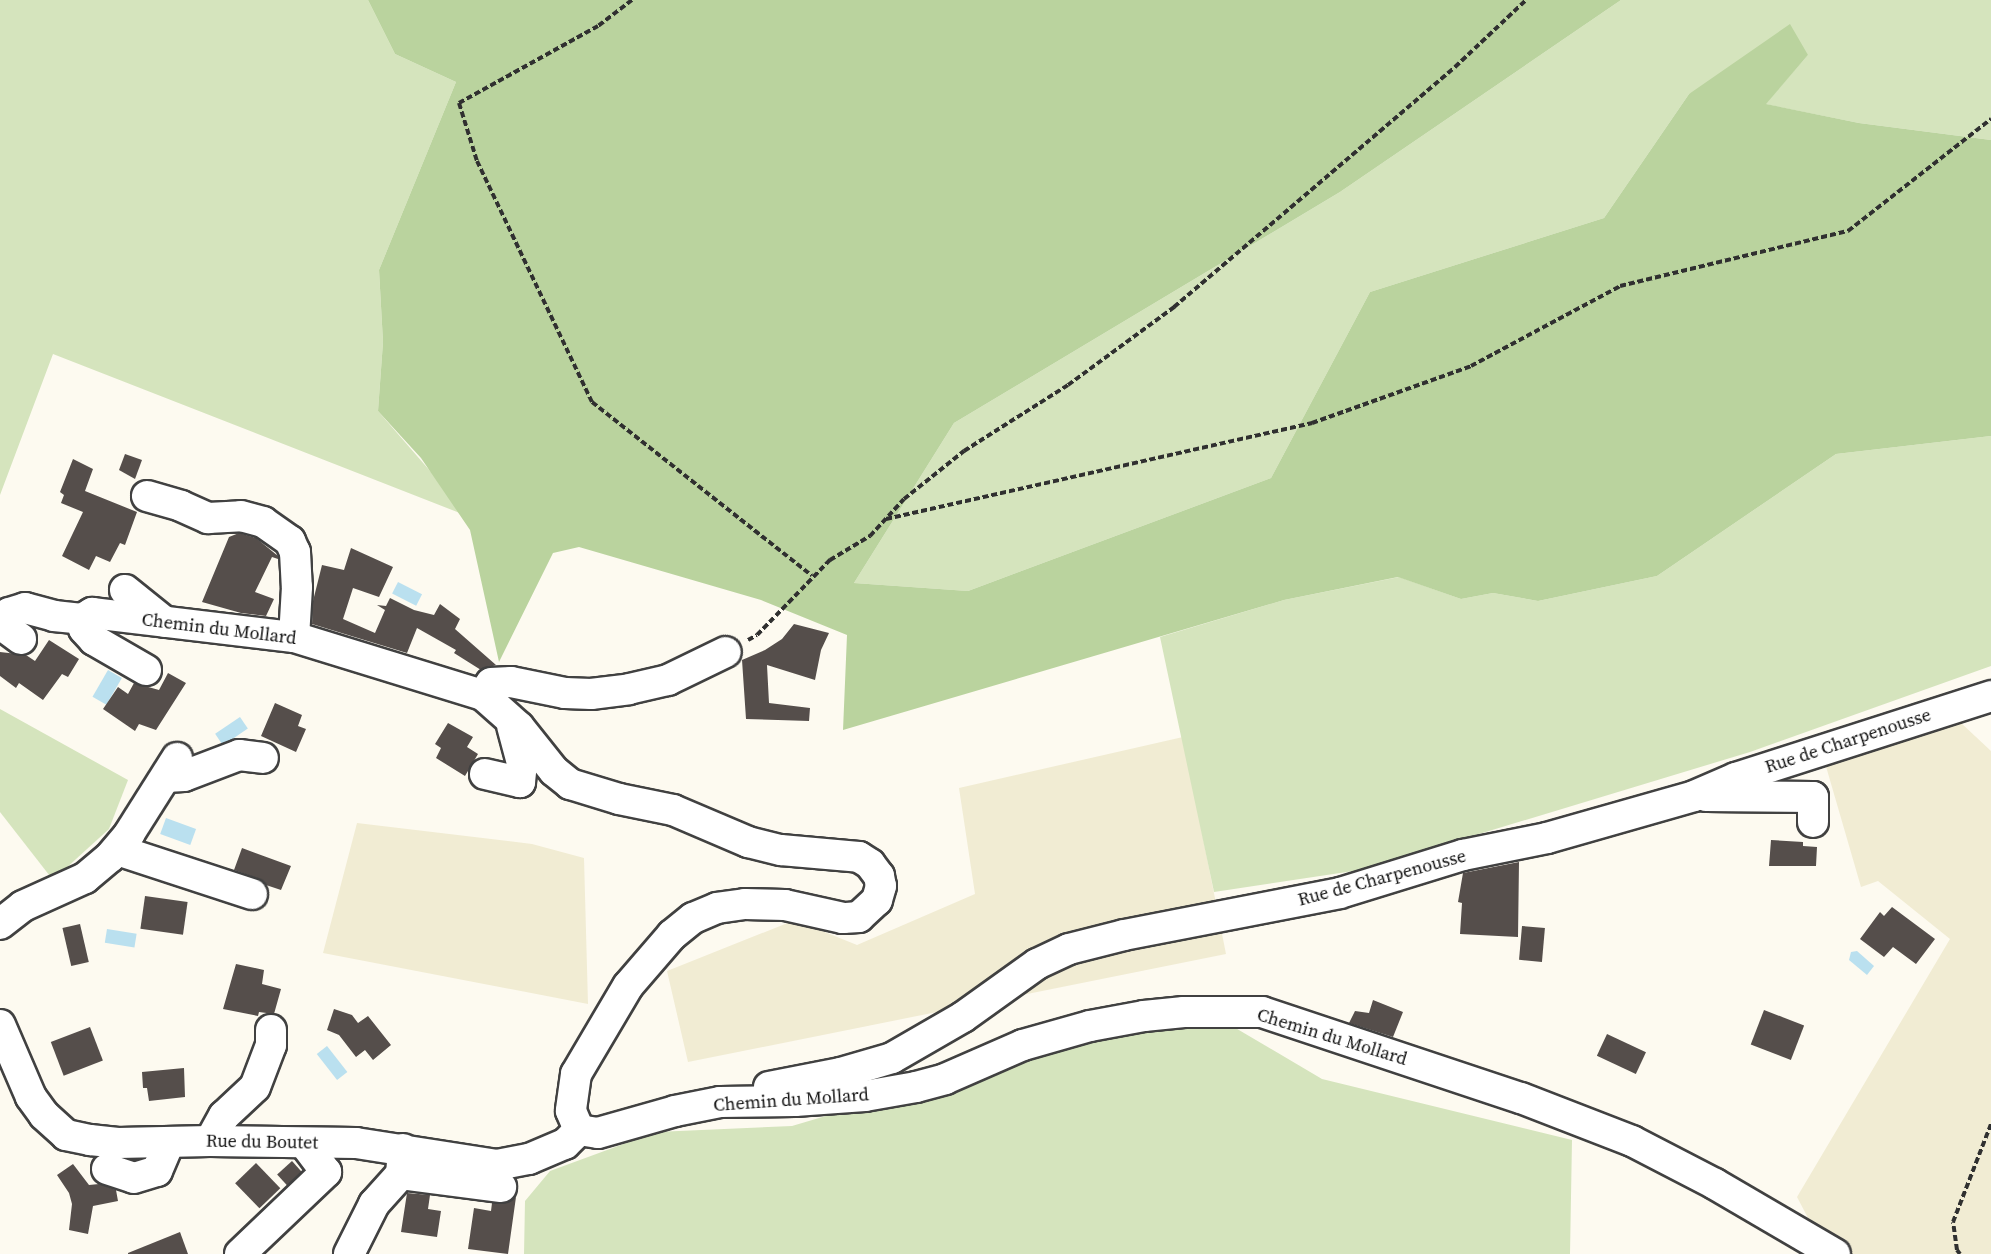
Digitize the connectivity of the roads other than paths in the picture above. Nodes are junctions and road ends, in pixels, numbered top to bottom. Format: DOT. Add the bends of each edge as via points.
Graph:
graph roads {
  1 [pos="147,496"];
  2 [pos="126,590"];
  3 [pos="165,622"];
  4 [pos="88,630"];
  5 [pos="294,637"];
  6 [pos="21,639"];
  7 [pos="726,652"];
  8 [pos="146,670"];
  9 [pos="483,695"];
  10 [pos="1991,696"];
  11 [pos="511,720"];
  12 [pos="263,758"];
  13 [pos="485,774"];
  14 [pos="1694,796"];
  15 [pos="1813,822"];
  16 [pos="117,850"];
  17 [pos="252,894"];
  18 [pos="0,924"];
  19 [pos="0,1025"];
  20 [pos="271,1030"];
  21 [pos="720,1102"];
  22 [pos="579,1130"];
  23 [pos="210,1141"];
  24 [pos="169,1143"];
  25 [pos="304,1143"];
  26 [pos="402,1162"];
  27 [pos="107,1169"];
  28 [pos="501,1187"];
  29 [pos="240,1254"];
  30 [pos="349,1254"];
  31 [pos="1835,1254"];
  1 -- 5 [label="street" via="208,518 241,516 263,522 290,541 295,552 297,587"];
  2 -- 3 [label="street"];
  3 -- 4 [label="street, Chemin du Mollard" via="92,613"];
  3 -- 5 [label="street, Chemin du Mollard"];
  4 -- 6 [label="street" via="25,609 9,613 0,624"];
  4 -- 8 [label="street"];
  5 -- 9 [label="street, Chemin du Mollard"];
  7 -- 9 [label="street" via="668,680 629,689 565,693 511,682 491,683"];
  9 -- 11 [label="street, Chemin du Mollard"];
  10 -- 14 [label="street, Rue de Charpenousse" via="1736,777"];
  11 -- 13 [label="street" via="522,763 520,782"];
  11 -- 22 [label="street, Chemin du Mollard" via="570,784 673,810 748,842 781,850 859,856 879,876 881,886 878,900 859,917 843,918 785,905 745,904 717,908 693,918 672,935 628,986 576,1074 571,1110"];
  12 -- 16 [label="street" via="239,755 184,776 172,767"];
  14 -- 15 [label="street" via="1813,797"];
  14 -- 21 [label="street, Rue de Charpenousse" via="1547,838 1463,855 1340,893 1069,949 1038,964 963,1017 892,1058"];
  16 -- 17 [label="street"];
  16 -- 18 [label="street" via="85,878 23,906"];
  19 -- 24 [label="street, Rue du Boutet" via="31,1097 66,1135 118,1143"];
  20 -- 23 [label="street" via="272,1045 255,1087 224,1116"];
  21 -- 22 [label="street, Chemin du Mollard" via="598,1133"];
  21 -- 31 [label="street, Chemin du Mollard" via="865,1096 945,1079 1023,1045 1090,1026 1184,1012 1262,1012 1521,1098 1632,1141"];
  22 -- 26 [label="street, Rue du Boutet" via="565,1144 529,1159 497,1165"];
  23 -- 24 [label="street, Rue du Boutet"];
  23 -- 25 [label="street, Rue du Boutet"];
  24 -- 27 [label="street" via="157,1171 134,1178"];
  25 -- 26 [label="street, Rue du Boutet" via="356,1143"];
  25 -- 29 [label="street" via="326,1172"];
  26 -- 28 [label="street"];
  26 -- 30 [label="street" via="374,1204"];
}
